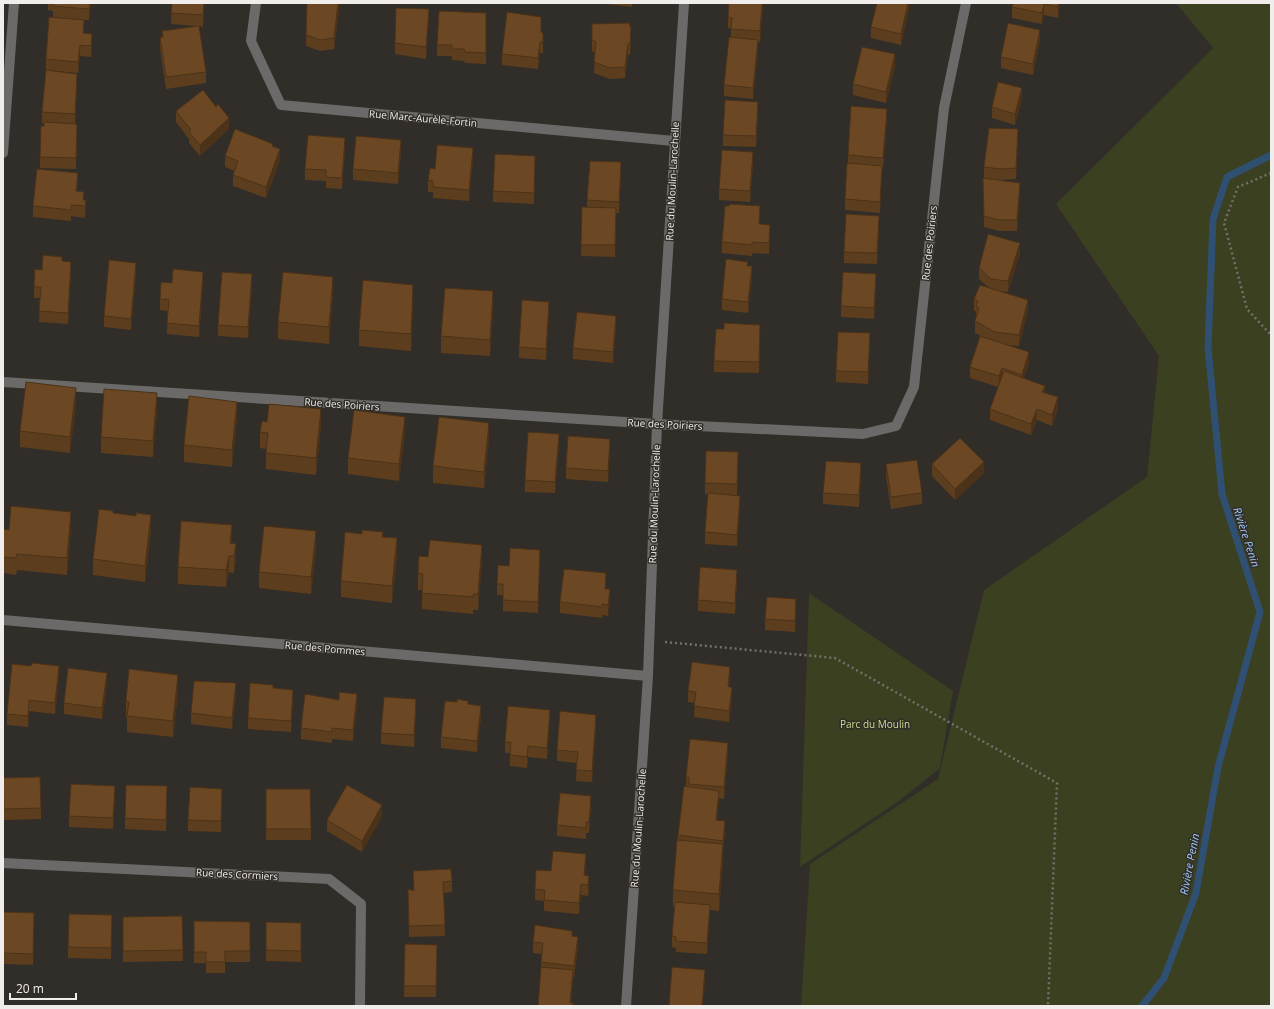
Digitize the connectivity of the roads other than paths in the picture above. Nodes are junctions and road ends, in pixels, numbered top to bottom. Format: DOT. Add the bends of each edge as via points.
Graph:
graph roads {
  1 [pos="14,3"];
  2 [pos="256,3"];
  3 [pos="684,3"];
  4 [pos="966,3"];
  5 [pos="674,140"];
  6 [pos="3,153"];
  7 [pos="3,382"];
  8 [pos="658,424"];
  9 [pos="3,620"];
  10 [pos="648,676"];
  11 [pos="3,863"];
  12 [pos="360,1006"];
  13 [pos="626,1006"];
  1 -- 6 [label="street"];
  2 -- 5 [label="street, Rue Marc-Aurèle-Fortin" via="251,41 281,105"];
  3 -- 5 [label="street, Rue du Moulin-Larochelle"];
  4 -- 8 [label="street, Rue des Poiriers" via="944,108 914,387 896,426 863,434"];
  5 -- 8 [label="street, Rue du Moulin-Larochelle"];
  7 -- 8 [label="street, Rue des Poiriers"];
  8 -- 10 [label="street, Rue du Moulin-Larochelle"];
  9 -- 10 [label="street, Rue des Pommes"];
  10 -- 13 [label="street, Rue du Moulin-Larochelle"];
  11 -- 12 [label="street, Rue des Cormiers" via="329,879 361,904"];
}
